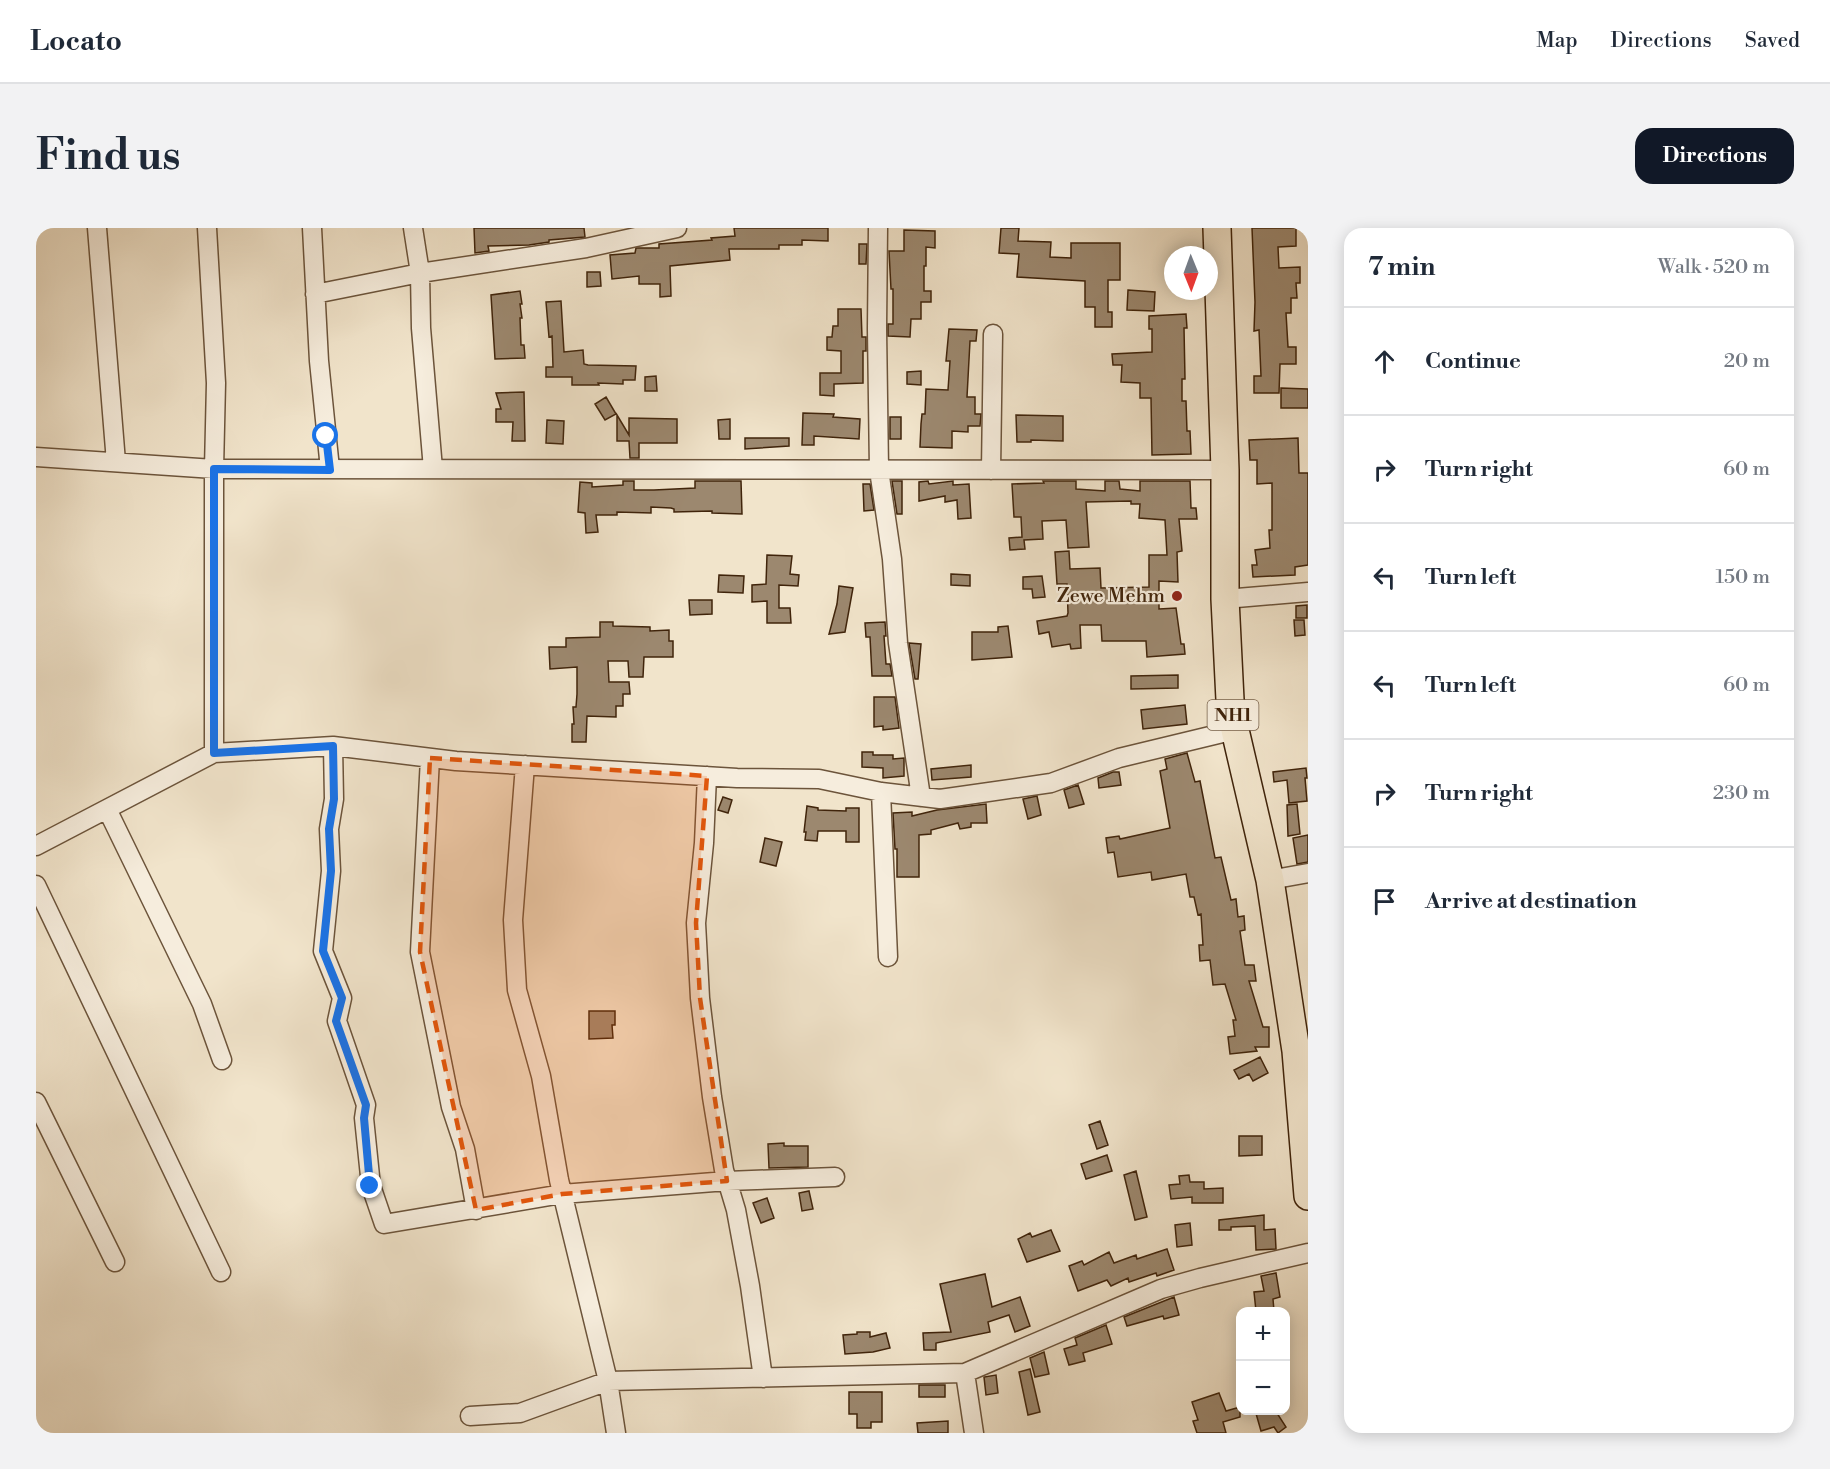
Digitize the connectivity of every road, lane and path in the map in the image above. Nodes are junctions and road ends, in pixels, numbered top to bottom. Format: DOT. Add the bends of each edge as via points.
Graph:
graph roads {
  1 [pos="97,228"];
  2 [pos="207,228"];
  3 [pos="312,228"];
  4 [pos="413,228"];
  5 [pos="677,228"];
  6 [pos="878,228"];
  7 [pos="1217,228"];
  8 [pos="420,273"];
  9 [pos="315,294"];
  10 [pos="993,334"];
  11 [pos="36,457"];
  12 [pos="116,462"];
  13 [pos="214,469"];
  14 [pos="433,469"];
  15 [pos="330,470"];
  16 [pos="879,470"];
  17 [pos="991,470"];
  18 [pos="1225,470"];
  19 [pos="1308,592"];
  20 [pos="1225,599"];
  21 [pos="1235,730"];
  22 [pos="333,746"];
  23 [pos="214,753"];
  24 [pos="430,758"];
  25 [pos="525,765"];
  26 [pos="707,776"];
  27 [pos="881,792"];
  28 [pos="921,797"];
  29 [pos="107,809"];
  30 [pos="36,846"];
  31 [pos="1308,873"];
  32 [pos="1270,880"];
  33 [pos="36,885"];
  34 [pos="888,957"];
  35 [pos="1302,1049"];
  36 [pos="222,1060"];
  37 [pos="36,1101"];
  38 [pos="835,1177"];
  39 [pos="727,1181"];
  40 [pos="562,1194"];
  41 [pos="1308,1196"];
  42 [pos="476,1210"];
  43 [pos="1308,1253"];
  44 [pos="115,1262"];
  45 [pos="220,1272"];
  46 [pos="966,1373"];
  47 [pos="763,1378"];
  48 [pos="608,1382"];
  49 [pos="470,1416"];
  50 [pos="616,1433"];
  51 [pos="974,1433"];
  1 -- 12 [label="street"];
  2 -- 13 [label="street" via="216,383"];
  3 -- 9 [label="street"];
  4 -- 8 [label="street"];
  5 -- 8 [label="street" via="586,248"];
  6 -- 16 [label="street"];
  7 -- 18 [label="highway, NH1"];
  8 -- 9 [label="street"];
  8 -- 14 [label="street"];
  9 -- 15 [label="street"];
  10 -- 17 [label="street"];
  11 -- 12 [label="street"];
  12 -- 13 [label="street"];
  13 -- 15 [label="street"];
  13 -- 23 [label="street"];
  14 -- 15 [label="street"];
  14 -- 16 [label="street"];
  16 -- 17 [label="street"];
  16 -- 28 [label="street" via="892,559 898,643"];
  17 -- 18 [label="street"];
  18 -- 20 [label="highway, NH1"];
  19 -- 20 [label="street"];
  20 -- 21 [label="highway, NH1"];
  21 -- 28 [label="street" via="1119,758 1051,783 940,799"];
  21 -- 32 [label="highway, NH1"];
  22 -- 23 [label="street"];
  22 -- 24 [label="street"];
  22 -- 42 [label="street" via="331,871 323,951 342,998 336,1021 366,1105 370,1186 384,1224"];
  23 -- 29 [label="street"];
  24 -- 25 [label="street"];
  24 -- 42 [label="street" via="420,952"];
  25 -- 26 [label="street"];
  25 -- 40 [label="street" via="513,920 517,990 541,1076"];
  26 -- 27 [label="street" via="819,779"];
  26 -- 39 [label="street" via="696,923 700,998"];
  27 -- 28 [label="street"];
  27 -- 34 [label="street"];
  29 -- 30 [label="street"];
  29 -- 36 [label="street" via="202,1004"];
  31 -- 32 [label="street"];
  32 -- 35 [label="highway, NH1"];
  33 -- 45 [label="street"];
  35 -- 41 [label="highway, NH1"];
  37 -- 44 [label="street"];
  38 -- 39 [label="street"];
  39 -- 40 [label="street"];
  39 -- 47 [label="street" via="750,1286"];
  40 -- 42 [label="street"];
  40 -- 48 [label="street"];
  43 -- 46 [label="street" via="1161,1289"];
  46 -- 47 [label="street"];
  46 -- 51 [label="street"];
  47 -- 48 [label="street"];
  48 -- 49 [label="street" via="520,1413"];
  48 -- 50 [label="street"];
}
